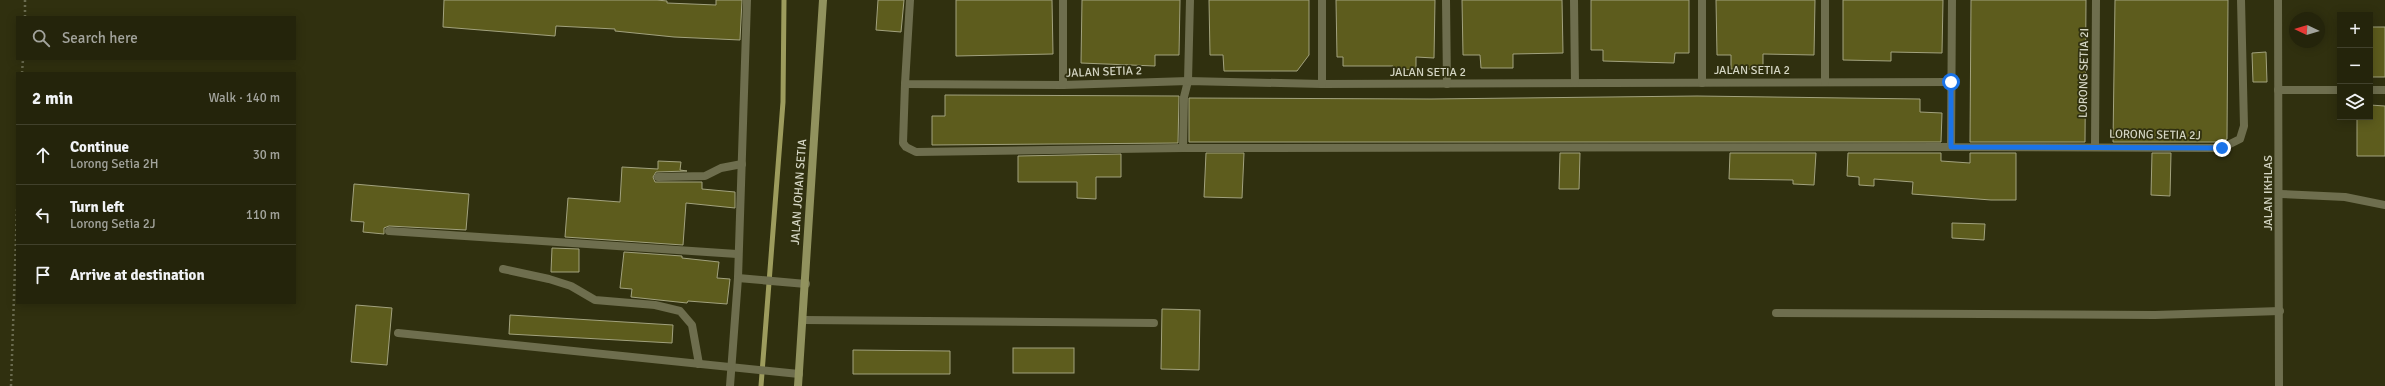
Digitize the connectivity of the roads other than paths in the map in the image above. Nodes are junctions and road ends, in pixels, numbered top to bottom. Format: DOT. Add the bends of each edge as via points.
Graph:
graph roads {
  1 [pos="747,0"];
  2 [pos="823,0"];
  3 [pos="910,0"];
  4 [pos="1063,0"];
  5 [pos="1190,0"];
  6 [pos="1322,0"];
  7 [pos="1446,0"];
  8 [pos="1574,0"];
  9 [pos="1702,0"];
  10 [pos="1826,0"];
  11 [pos="1952,0"];
  12 [pos="2096,0"];
  13 [pos="2240,0"];
  14 [pos="2278,0"];
  15 [pos="1188,81"];
  16 [pos="1825,82"];
  17 [pos="1951,82"];
  18 [pos="1575,83"];
  19 [pos="1702,83"];
  20 [pos="905,84"];
  21 [pos="1322,84"];
  22 [pos="1447,84"];
  23 [pos="1063,85"];
  24 [pos="2278,90"];
  25 [pos="2337,90"];
  26 [pos="2373,90"];
  27 [pos="2385,90"];
  28 [pos="2095,146"];
  29 [pos="1951,147"];
  30 [pos="1183,148"];
  31 [pos="742,164"];
  32 [pos="658,177"];
  33 [pos="2280,194"];
  34 [pos="2385,205"];
  35 [pos="389,231"];
  36 [pos="737,254"];
  37 [pos="503,269"];
  38 [pos="738,278"];
  39 [pos="806,284"];
  40 [pos="2280,311"];
  41 [pos="1776,313"];
  42 [pos="804,320"];
  43 [pos="1154,323"];
  44 [pos="398,333"];
  45 [pos="700,364"];
  46 [pos="733,368"];
  47 [pos="799,374"];
  48 [pos="730,386"];
  49 [pos="798,386"];
  50 [pos="2279,386"];
  1 -- 31 [label="street"];
  2 -- 39 [label="main road, JALAN JOHAN SETIA"];
  3 -- 20 [label="street"];
  4 -- 23 [label="street"];
  5 -- 15 [label="street"];
  6 -- 21 [label="street"];
  7 -- 22 [label="street"];
  8 -- 18 [label="street"];
  9 -- 19 [label="street"];
  10 -- 16 [label="street"];
  11 -- 17 [label="street"];
  12 -- 28 [label="street, LORONG SETIA 2I"];
  13 -- 28 [label="street, LORONG SETIA 2J" via="2244,117 2240,139 2222,148"];
  14 -- 24 [label="street, JALAN IKHLAS"];
  15 -- 21 [label="street, JALAN SETIA 2"];
  15 -- 23 [label="street, JALAN SETIA 2"];
  15 -- 30 [label="street" via="1184,97"];
  16 -- 17 [label="street, JALAN SETIA 2"];
  16 -- 19 [label="street, JALAN SETIA 2"];
  17 -- 29 [label="street"];
  18 -- 19 [label="street, JALAN SETIA 2"];
  18 -- 22 [label="street, JALAN SETIA 2"];
  20 -- 23 [label="street, JALAN SETIA 2"];
  20 -- 30 [label="street, LORONG SETIA 2J" via="903,138 906,147 911,150"];
  21 -- 22 [label="street, JALAN SETIA 2"];
  24 -- 25 [label="street"];
  24 -- 33 [label="street, JALAN IKHLAS"];
  26 -- 27 [label="street"];
  28 -- 29 [label="street, LORONG SETIA 2J"];
  29 -- 30 [label="street, LORONG SETIA 2J"];
  31 -- 32 [label="street" via="720,168 706,176"];
  31 -- 36 [label="street"];
  33 -- 34 [label="street" via="2345,197"];
  33 -- 40 [label="street, JALAN IKHLAS"];
  35 -- 36 [label="street"];
  36 -- 38 [label="street"];
  37 -- 45 [label="street" via="571,286 595,300 656,305 680,311 692,325"];
  38 -- 39 [label="street"];
  38 -- 46 [label="street"];
  39 -- 42 [label="main road, JALAN JOHAN SETIA"];
  40 -- 41 [label="street" via="2155,315"];
  40 -- 50 [label="street, JALAN IKHLAS"];
  42 -- 43 [label="street"];
  42 -- 47 [label="main road, JALAN JOHAN SETIA"];
  44 -- 45 [label="street"];
  45 -- 46 [label="street"];
  46 -- 47 [label="street"];
  46 -- 48 [label="street"];
  47 -- 49 [label="main road, JALAN JOHAN SETIA"];
}
